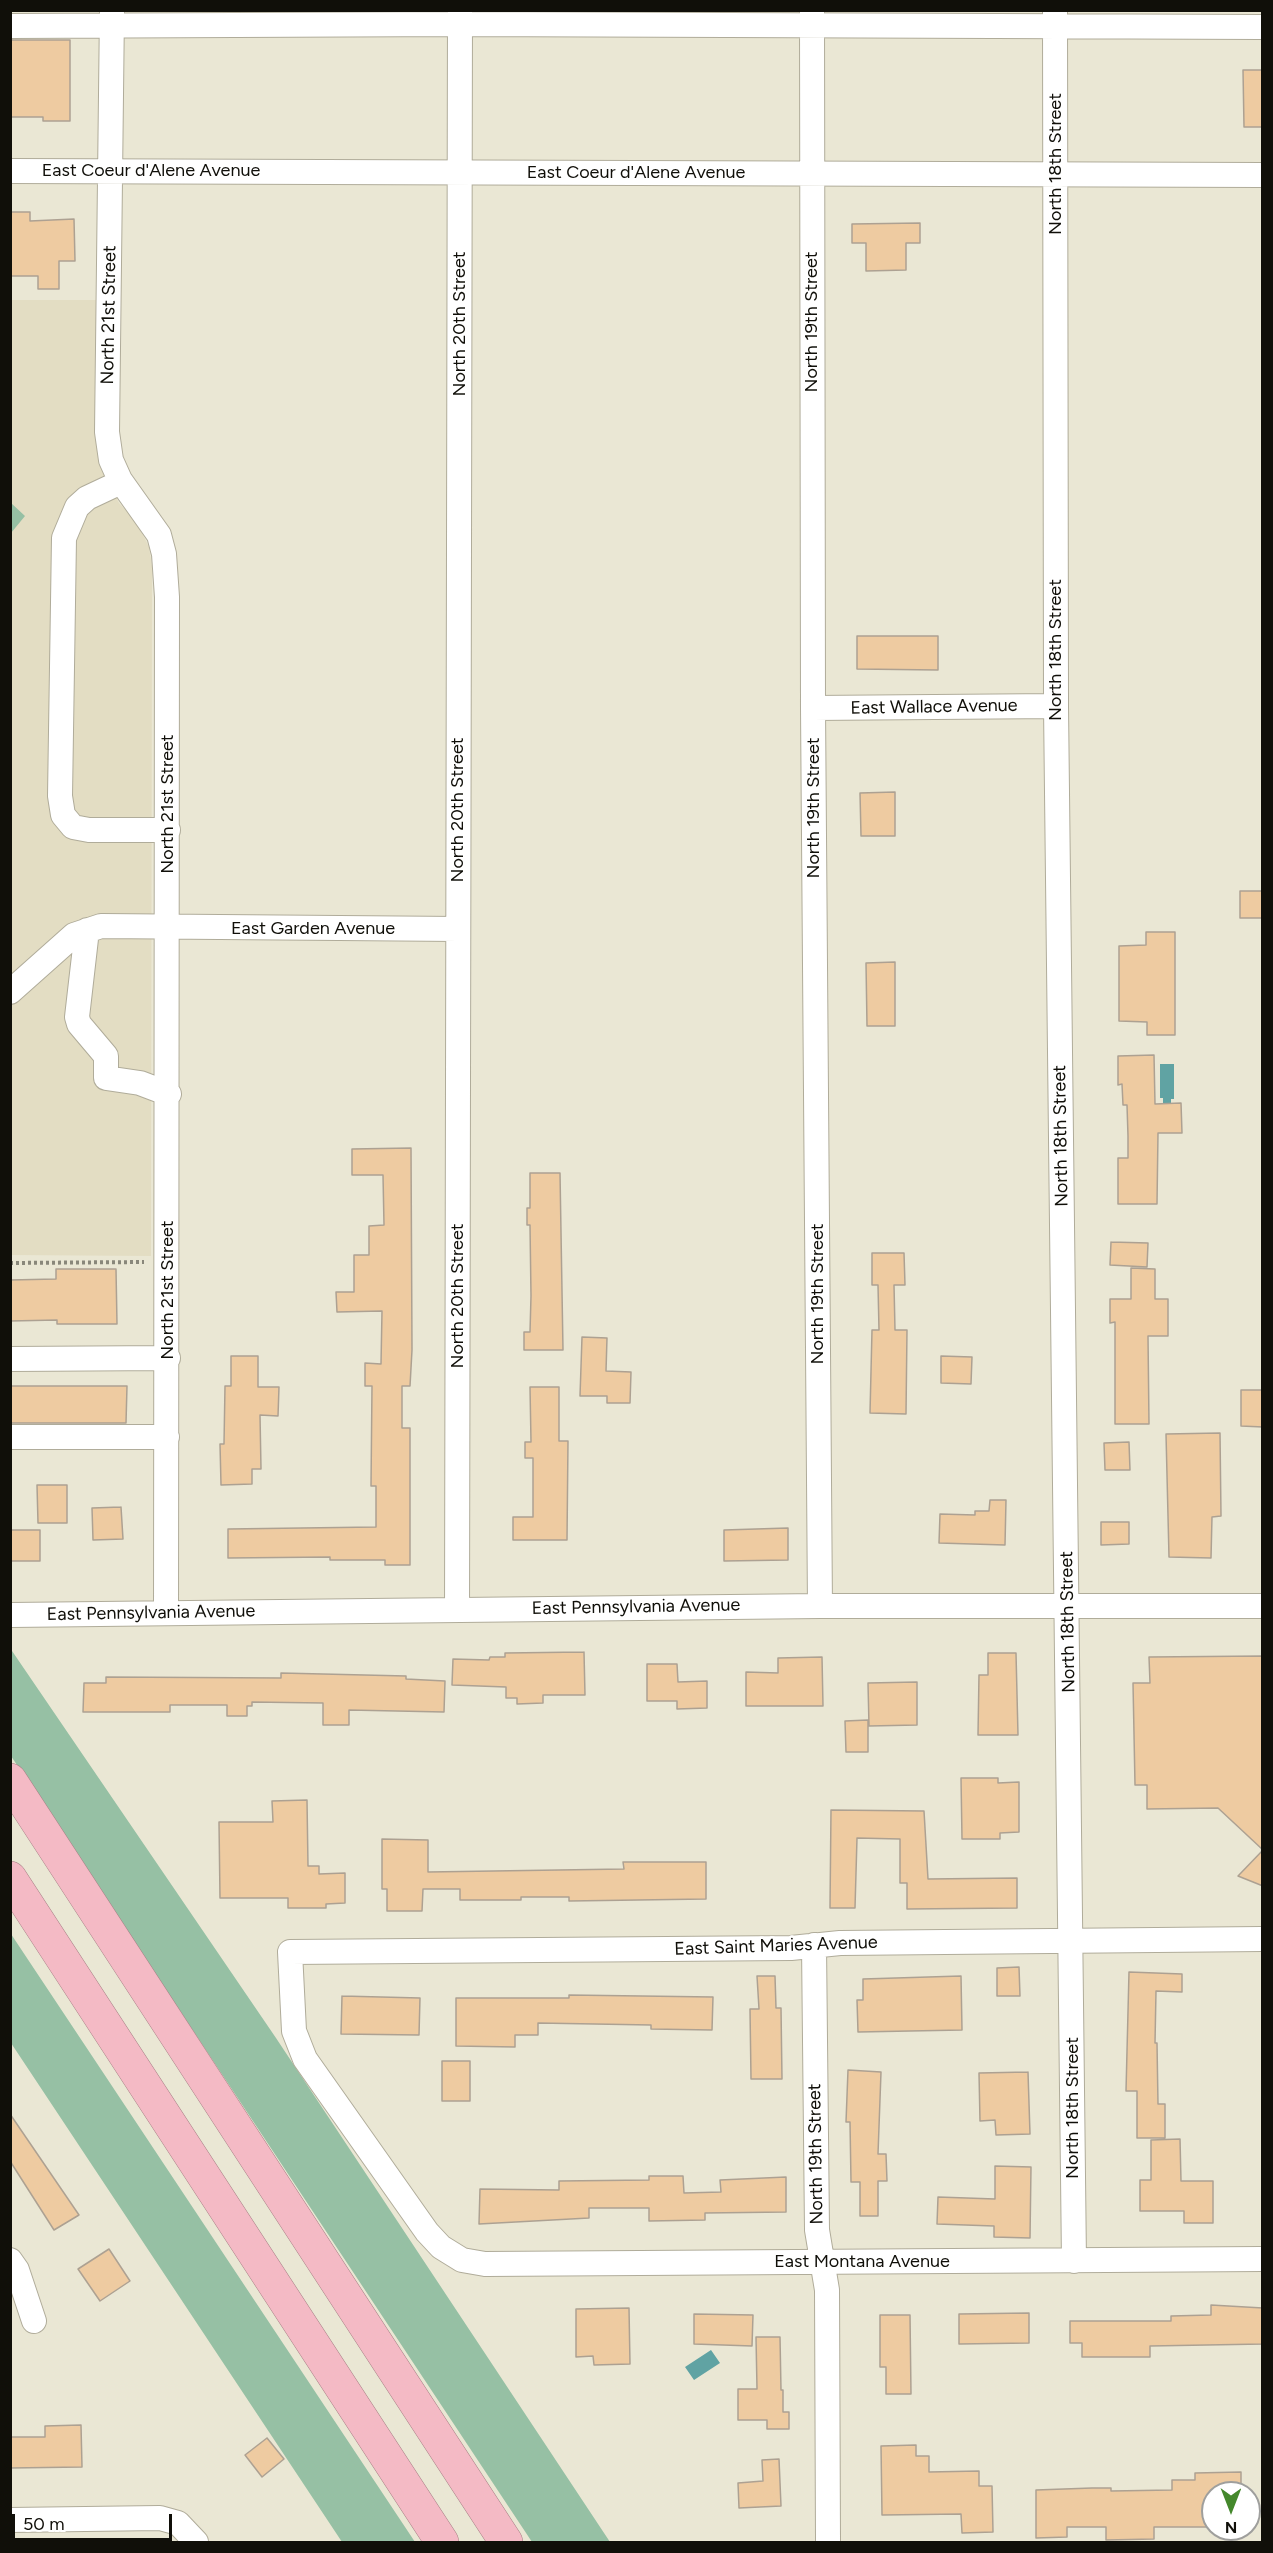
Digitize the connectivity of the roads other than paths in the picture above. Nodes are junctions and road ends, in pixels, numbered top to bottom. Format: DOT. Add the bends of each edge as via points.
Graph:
graph roads {
  1 [pos="460,17"];
  2 [pos="112,18"];
  3 [pos="812,18"];
  4 [pos="1055,18"];
  5 [pos="10,26"];
  6 [pos="1263,27"];
  7 [pos="110,170"];
  8 [pos="10,171"];
  9 [pos="460,173"];
  10 [pos="811,174"];
  11 [pos="1056,175"];
  12 [pos="1263,175"];
  13 [pos="122,482"];
  14 [pos="1056,706"];
  15 [pos="813,708"];
  16 [pos="168,830"];
  17 [pos="168,928"];
  18 [pos="458,929"];
  19 [pos="87,930"];
  20 [pos="10,992"];
  21 [pos="169,1094"];
  22 [pos="168,1358"];
  23 [pos="10,1359"];
  24 [pos="10,1437"];
  25 [pos="167,1437"];
  26 [pos="1068,1605"];
  27 [pos="1263,1605"];
  28 [pos="820,1606"];
  29 [pos="457,1609"];
  30 [pos="166,1613"];
  31 [pos="10,1615"];
  32 [pos="10,1780"];
  33 [pos="10,1878"];
  34 [pos="1263,1939"];
  35 [pos="1071,1941"];
  36 [pos="814,1945"];
  37 [pos="1263,2259"];
  38 [pos="10,2260"];
  39 [pos="462,2260"];
  40 [pos="1074,2261"];
  41 [pos="823,2262"];
  42 [pos="34,2321"];
  43 [pos="10,2520"];
  44 [pos="196,2542"];
  45 [pos="442,2542"];
  46 [pos="506,2542"];
  47 [pos="828,2542"];
  1 -- 2 [label="street"];
  1 -- 3 [label="street"];
  1 -- 9 [label="street, North 20th Street"];
  2 -- 5 [label="street"];
  2 -- 7 [label="street, North 21st Street"];
  3 -- 4 [label="street"];
  3 -- 10 [label="street, North 19th Street"];
  4 -- 6 [label="street"];
  4 -- 11 [label="street, North 18th Street"];
  7 -- 8 [label="street, East Coeur d'Alene Avenue"];
  7 -- 9 [label="street, East Coeur d'Alene Avenue"];
  7 -- 13 [label="street, North 21st Street" via="108,432 111,460"];
  9 -- 10 [label="street, East Coeur d'Alene Avenue"];
  9 -- 18 [label="street, North 20th Street"];
  10 -- 11 [label="street, East Coeur d'Alene Avenue"];
  10 -- 15 [label="street, North 19th Street"];
  11 -- 12 [label="street, East Coeur d'Alene Avenue"];
  11 -- 14 [label="street, North 18th Street"];
  13 -- 16 [label="street, North 21st Street" via="152,521 164,554"];
  13 -- 16 [label="street" via="87,498 77,507 64,538 60,785 63,815 73,827 89,830"];
  14 -- 15 [label="street, East Wallace Avenue"];
  14 -- 26 [label="street, North 18th Street"];
  15 -- 28 [label="street, North 19th Street"];
  16 -- 17 [label="street, North 21st Street"];
  17 -- 18 [label="street, East Garden Avenue"];
  17 -- 19 [label="street, East Garden Avenue" via="122,924"];
  17 -- 21 [label="street, North 21st Street"];
  18 -- 29 [label="street, North 20th Street"];
  19 -- 20 [label="street" via="74,936"];
  19 -- 21 [label="street" via="77,1017 106,1056 106,1077 140,1083"];
  21 -- 22 [label="street, North 21st Street"];
  22 -- 23 [label="street"];
  22 -- 25 [label="street, North 21st Street"];
  24 -- 25 [label="street"];
  25 -- 30 [label="street, North 21st Street"];
  26 -- 27 [label="street, East Pennsylvania Avenue"];
  26 -- 28 [label="street, East Pennsylvania Avenue"];
  26 -- 35 [label="street, North 18th Street"];
  28 -- 29 [label="street, East Pennsylvania Avenue"];
  29 -- 30 [label="street, East Pennsylvania Avenue"];
  30 -- 31 [label="street, East Pennsylvania Avenue"];
  32 -- 46 [label="highway"];
  33 -- 45 [label="highway"];
  34 -- 35 [label="street, East Saint Maries Avenue"];
  35 -- 36 [label="street, East Saint Maries Avenue"];
  35 -- 40 [label="street, North 18th Street"];
  36 -- 39 [label="street, East Saint Maries Avenue" via="290,1952 292,2024 305,2059 427,2232"];
  36 -- 41 [label="street, North 19th Street" via="817,2230"];
  37 -- 40 [label="street, East Montana Avenue"];
  38 -- 42 [label="street"];
  39 -- 41 [label="street, East Montana Avenue" via="485,2264"];
  40 -- 41 [label="street, East Montana Avenue"];
  41 -- 47 [label="street, North 19th Street" via="827,2290"];
  43 -- 44 [label="street" via="160,2518 178,2523"];
}
